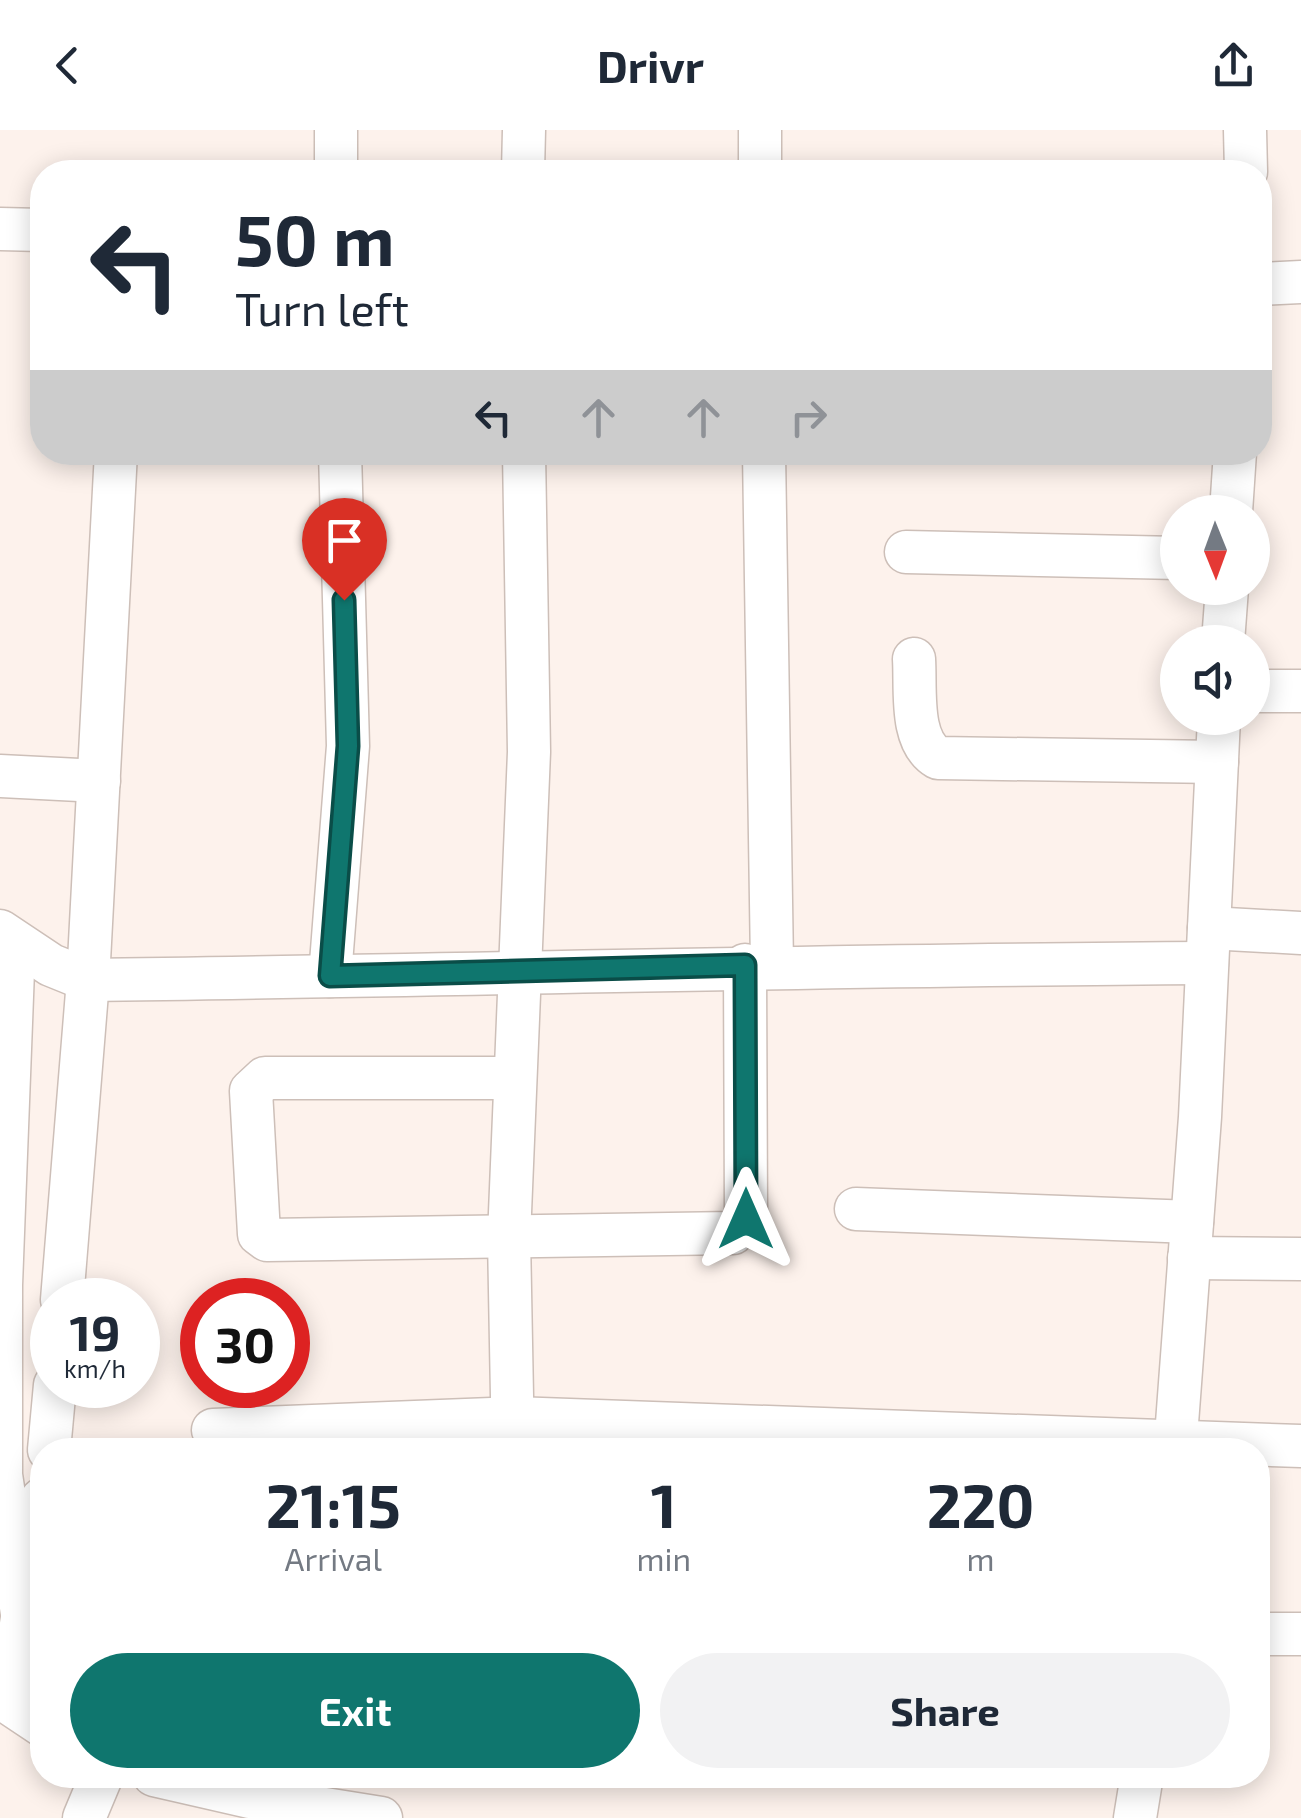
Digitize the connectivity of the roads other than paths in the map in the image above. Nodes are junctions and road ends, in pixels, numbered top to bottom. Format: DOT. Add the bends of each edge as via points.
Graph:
graph roads {
  1 [pos="336,130"];
  2 [pos="524,130"];
  3 [pos="760,130"];
  4 [pos="1245,130"];
  5 [pos="336,160"];
  6 [pos="523,160"];
  7 [pos="760,160"];
  8 [pos="1246,160"];
  9 [pos="0,229"];
  10 [pos="30,230"];
  11 [pos="1301,282"];
  12 [pos="1272,283"];
  13 [pos="115,465"];
  14 [pos="340,465"];
  15 [pos="524,465"];
  16 [pos="764,465"];
  17 [pos="1234,465"];
  18 [pos="1232,495"];
  19 [pos="906,552"];
  20 [pos="1160,558"];
  21 [pos="914,660"];
  22 [pos="1270,691"];
  23 [pos="1301,691"];
  24 [pos="1219,735"];
  25 [pos="1217,762"];
  26 [pos="0,776"];
  27 [pos="99,781"];
  28 [pos="1301,933"];
  29 [pos="7,938"];
  30 [pos="1208,946"];
  31 [pos="758,965"];
  32 [pos="518,974"];
  33 [pos="330,976"];
  34 [pos="88,980"];
  35 [pos="515,1078"];
  36 [pos="856,1209"];
  37 [pos="509,1237"];
  38 [pos="1190,1240"];
  39 [pos="1301,1260"];
  40 [pos="64,1278"];
  41 [pos="53,1408"];
  42 [pos="212,1430"];
  43 [pos="513,1434"];
  44 [pos="50,1438"];
  45 [pos="754,1438"];
  46 [pos="1176,1438"];
  47 [pos="1270,1446"];
  48 [pos="1301,1446"];
  49 [pos="30,1575"];
  50 [pos="23,1620"];
  51 [pos="1270,1634"];
  52 [pos="1301,1634"];
  53 [pos="17,1708"];
  54 [pos="97,1788"];
  55 [pos="211,1788"];
  56 [pos="1140,1788"];
  57 [pos="84,1818"];
  58 [pos="378,1818"];
  59 [pos="1135,1818"];
  1 -- 5 [label="street"];
  2 -- 6 [label="street"];
  3 -- 7 [label="street"];
  4 -- 8 [label="street"];
  9 -- 10 [label="street"];
  11 -- 12 [label="street"];
  13 -- 27 [label="street"];
  14 -- 33 [label="street" via="348,746"];
  15 -- 32 [label="street" via="529,752"];
  16 -- 31 [label="street"];
  17 -- 18 [label="street"];
  19 -- 20 [label="street"];
  21 -- 25 [label="street" via="920,739 938,758"];
  22 -- 23 [label="street"];
  24 -- 25 [label="street"];
  25 -- 30 [label="street"];
  26 -- 27 [label="street"];
  27 -- 34 [label="street"];
  28 -- 30 [label="street"];
  29 -- 34 [label="street"];
  29 -- 50 [label="street" via="1,1475"];
  30 -- 31 [label="street"];
  30 -- 38 [label="street"];
  31 -- 32 [label="street"];
  31 -- 37 [label="street" via="742,1228"];
  32 -- 33 [label="street"];
  32 -- 35 [label="street"];
  33 -- 34 [label="street"];
  34 -- 40 [label="street"];
  35 -- 37 [label="street"];
  35 -- 37 [label="street" via="265,1078 251,1091 255,1224 267,1240"];
  36 -- 38 [label="street"];
  37 -- 43 [label="street"];
  38 -- 39 [label="street"];
  38 -- 46 [label="street"];
  41 -- 44 [label="street"];
  42 -- 43 [label="street"];
  43 -- 45 [label="street"];
  47 -- 48 [label="street"];
  49 -- 50 [label="street"];
  50 -- 53 [label="street"];
  51 -- 52 [label="street"];
  54 -- 57 [label="street"];
  55 -- 58 [label="street"];
  56 -- 59 [label="street"];
}
